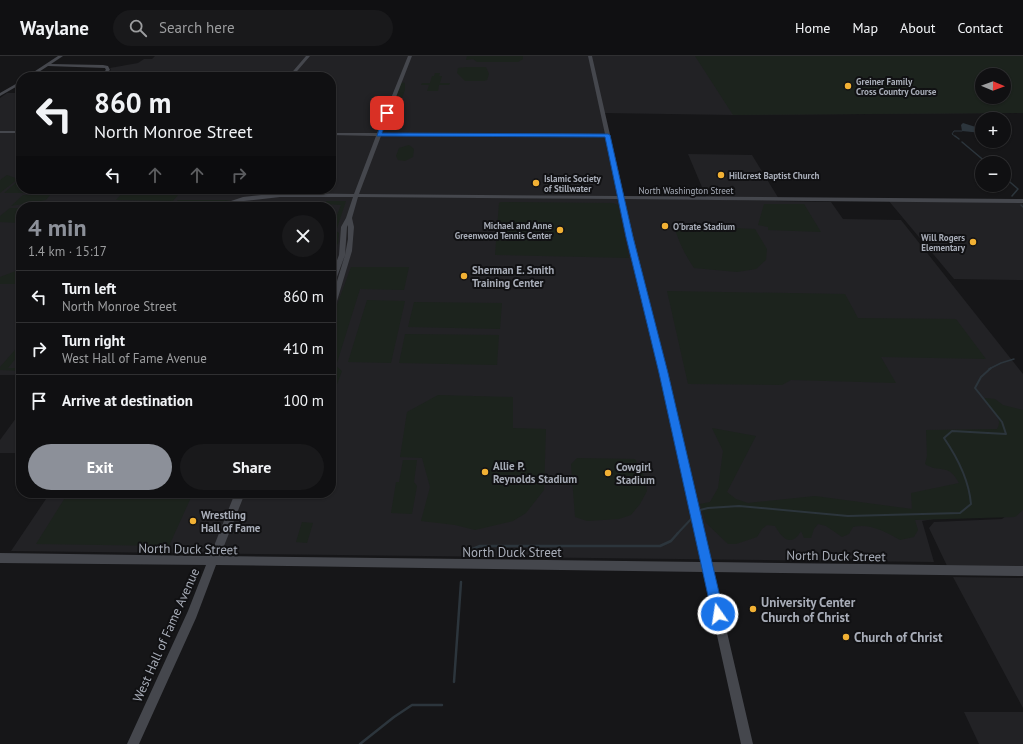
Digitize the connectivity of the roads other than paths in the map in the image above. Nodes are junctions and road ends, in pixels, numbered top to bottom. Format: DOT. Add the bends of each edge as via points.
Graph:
graph roads {
  1 [pos="61,56"];
  2 [pos="308,56"];
  3 [pos="410,56"];
  4 [pos="590,56"];
  5 [pos="46,65"];
  6 [pos="36,72"];
  7 [pos="107,72"];
  8 [pos="294,72"];
  9 [pos="16,85"];
  10 [pos="0,95"];
  11 [pos="0,132"];
  12 [pos="16,132"];
  13 [pos="336,134"];
  14 [pos="378,135"];
  15 [pos="608,135"];
  16 [pos="356,196"];
  17 [pos="622,199"];
  18 [pos="1023,201"];
  19 [pos="230,202"];
  20 [pos="349,218"];
  21 [pos="336,271"];
  22 [pos="336,295"];
  23 [pos="238,498"];
  24 [pos="0,558"];
  25 [pos="214,561"];
  26 [pos="707,568"];
  27 [pos="1023,571"];
  28 [pos="133,744"];
  29 [pos="747,744"];
  1 -- 5 [label="main road"];
  2 -- 8 [label="main road"];
  3 -- 14 [label="main road"];
  4 -- 15 [label="main road"];
  5 -- 6 [label="main road"];
  5 -- 7 [label="main road" via="107,67"];
  9 -- 10 [label="main road"];
  11 -- 12 [label="main road"];
  13 -- 14 [label="main road"];
  14 -- 15 [label="main road"];
  14 -- 16 [label="main road"];
  15 -- 17 [label="main road"];
  16 -- 17 [label="main road, North Washington Street"];
  16 -- 19 [label="main road, North Washington Street" via="269,195"];
  16 -- 20 [label="main road"];
  17 -- 18 [label="main road, North Washington Street"];
  17 -- 26 [label="main road"];
  20 -- 21 [label="main road" via="344,227 342,255"];
  20 -- 22 [label="main road" via="352,226 349,255"];
  23 -- 25 [label="main road, West Hall of Fame Avenue"];
  24 -- 25 [label="main road, North Duck Street"];
  25 -- 26 [label="main road, North Duck Street"];
  25 -- 28 [label="main road, West Hall of Fame Avenue"];
  26 -- 27 [label="main road, North Duck Street"];
  26 -- 29 [label="main road"];
}
